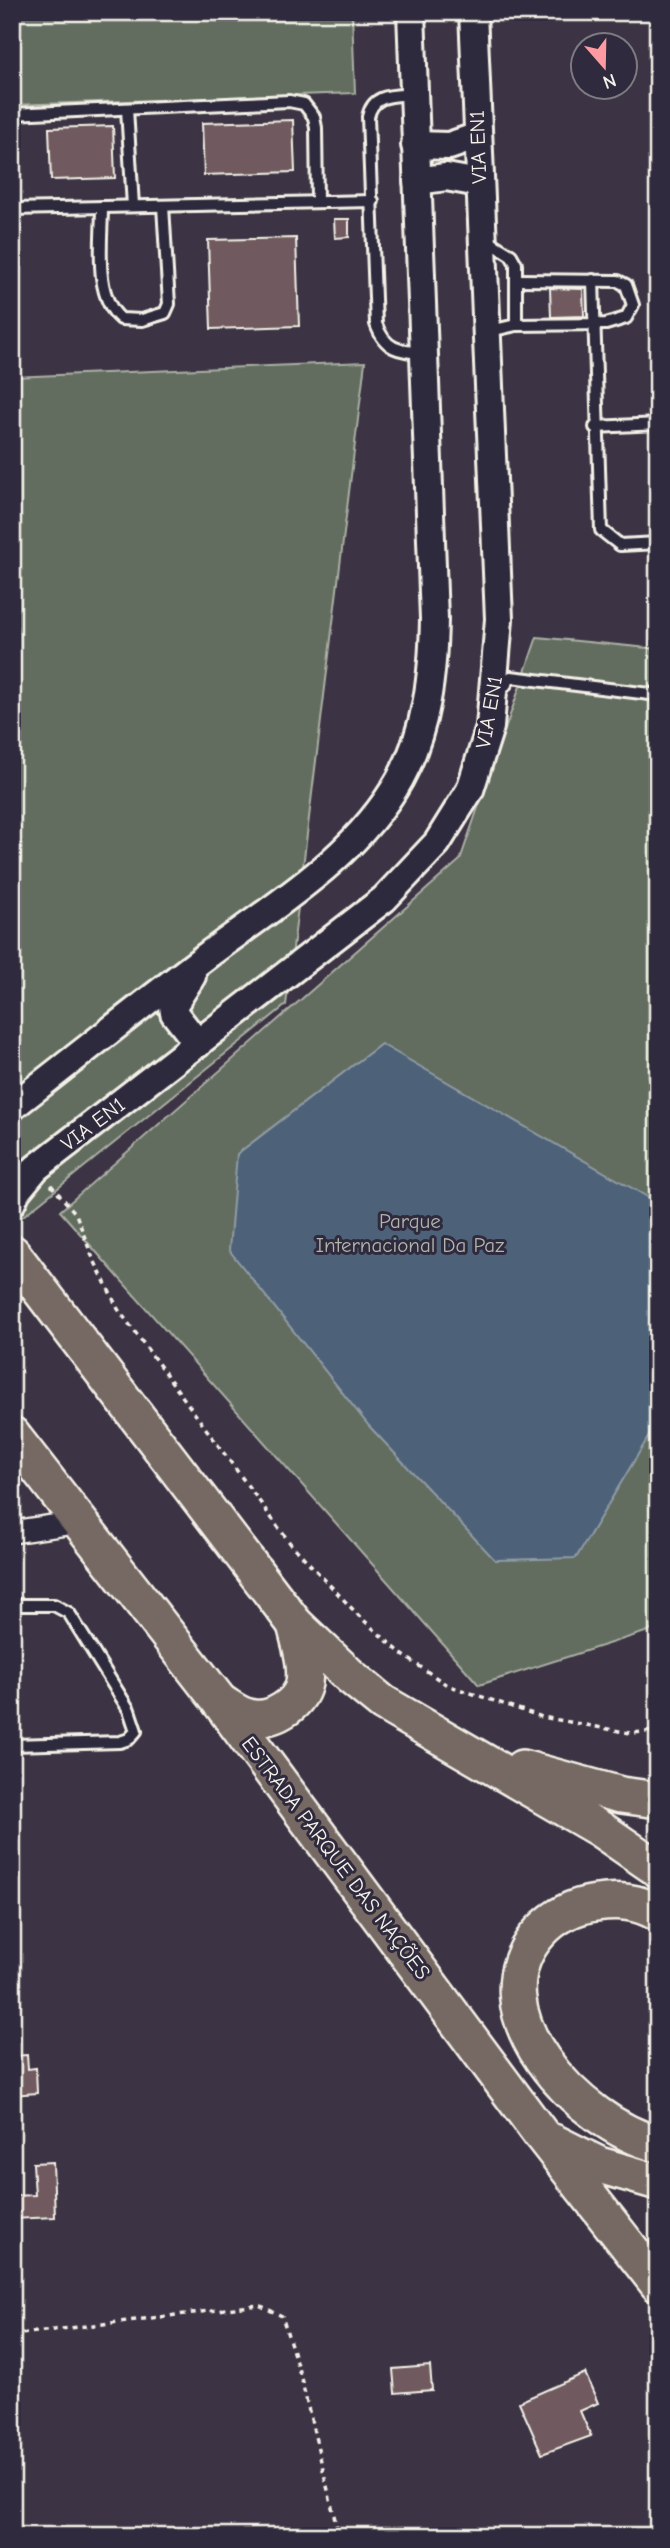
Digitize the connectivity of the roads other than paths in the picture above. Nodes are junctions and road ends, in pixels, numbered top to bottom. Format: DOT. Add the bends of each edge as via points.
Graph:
graph roads {
  1 [pos="411,12"];
  2 [pos="473,12"];
  3 [pos="414,94"];
  4 [pos="127,109"];
  5 [pos="12,114"];
  6 [pos="478,136"];
  7 [pos="415,145"];
  8 [pos="417,181"];
  9 [pos="479,183"];
  10 [pos="373,201"];
  11 [pos="317,202"];
  12 [pos="134,206"];
  13 [pos="163,206"];
  14 [pos="102,207"];
  15 [pos="12,209"];
  16 [pos="482,238"];
  17 [pos="518,280"];
  18 [pos="593,280"];
  19 [pos="593,323"];
  20 [pos="516,325"];
  21 [pos="486,332"];
  22 [pos="424,354"];
  23 [pos="658,424"];
  24 [pos="595,427"];
  25 [pos="658,542"];
  26 [pos="658,695"];
  27 [pos="495,699"];
  28 [pos="211,953"];
  29 [pos="198,1044"];
  30 [pos="12,1107"];
  31 [pos="12,1202"];
  32 [pos="12,1253"];
  33 [pos="12,1435"];
  34 [pos="80,1522"];
  35 [pos="12,1532"];
  36 [pos="12,1605"];
  37 [pos="295,1624"];
  38 [pos="220,1702"];
  39 [pos="12,1745"];
  40 [pos="465,1751"];
  41 [pos="658,1800"];
  42 [pos="658,1869"];
  43 [pos="658,1913"];
  44 [pos="543,2137"];
  45 [pos="658,2144"];
  46 [pos="658,2182"];
  47 [pos="658,2284"];
  1 -- 3 [label="street"];
  2 -- 6 [label="street, VIA EN1"];
  3 -- 7 [label="street"];
  3 -- 10 [label="lane" via="384,97 370,105"];
  4 -- 5 [label="lane"];
  4 -- 11 [label="lane" via="304,104 316,128"];
  4 -- 12 [label="lane"];
  6 -- 7 [label="street" via="449,146"];
  6 -- 9 [label="street, VIA EN1"];
  7 -- 8 [label="street"];
  8 -- 9 [label="street" via="446,177"];
  8 -- 22 [label="street"];
  9 -- 16 [label="street, VIA EN1"];
  10 -- 11 [label="lane"];
  10 -- 22 [label="lane" via="376,324 388,346"];
  11 -- 13 [label="lane"];
  12 -- 13 [label="lane"];
  12 -- 14 [label="lane"];
  13 -- 14 [label="lane" via="169,304 164,313 142,320 121,319 109,305 104,285"];
  14 -- 15 [label="lane"];
  16 -- 17 [label="lane" via="511,255"];
  16 -- 21 [label="street, VIA EN1"];
  17 -- 18 [label="lane"];
  17 -- 20 [label="lane"];
  18 -- 19 [label="lane"];
  18 -- 19 [label="lane" via="626,285 633,305 626,318"];
  19 -- 20 [label="lane"];
  19 -- 24 [label="lane"];
  20 -- 21 [label="lane"];
  21 -- 27 [label="street, VIA EN1" via="499,619"];
  22 -- 28 [label="street" via="434,631 428,703 416,739 401,778 354,841"];
  23 -- 24 [label="lane"];
  24 -- 25 [label="lane" via="600,530 620,544"];
  26 -- 27 [label="lane" via="511,677"];
  27 -- 29 [label="street, VIA EN1" via="470,790 437,843 351,927"];
  28 -- 29 [label="street" via="173,1006"];
  28 -- 30 [label="street"];
  29 -- 31 [label="street, VIA EN1" via="36,1168"];
  32 -- 37 [label="highway"];
  33 -- 34 [label="highway, ESTRADA PARQUE DAS NAÇÕES"];
  34 -- 35 [label="street"];
  34 -- 38 [label="highway, ESTRADA PARQUE DAS NAÇÕES"];
  36 -- 39 [label="lane" via="54,1605 69,1613 133,1717 136,1731 120,1742"];
  37 -- 38 [label="highway" via="304,1674 302,1690 293,1702 275,1714 252,1718"];
  37 -- 40 [label="highway" via="383,1703"];
  38 -- 44 [label="highway, ESTRADA PARQUE DAS NAÇÕES"];
  40 -- 41 [label="highway" via="577,1784"];
  40 -- 42 [label="highway" via="600,1829"];
  43 -- 45 [label="highway" via="631,1901 584,1904 554,1918 530,1944 518,1975 519,2012 533,2043 565,2089 613,2127"];
  44 -- 46 [label="highway" via="598,2165"];
  44 -- 47 [label="highway, ESTRADA PARQUE DAS NAÇÕES"];
}
